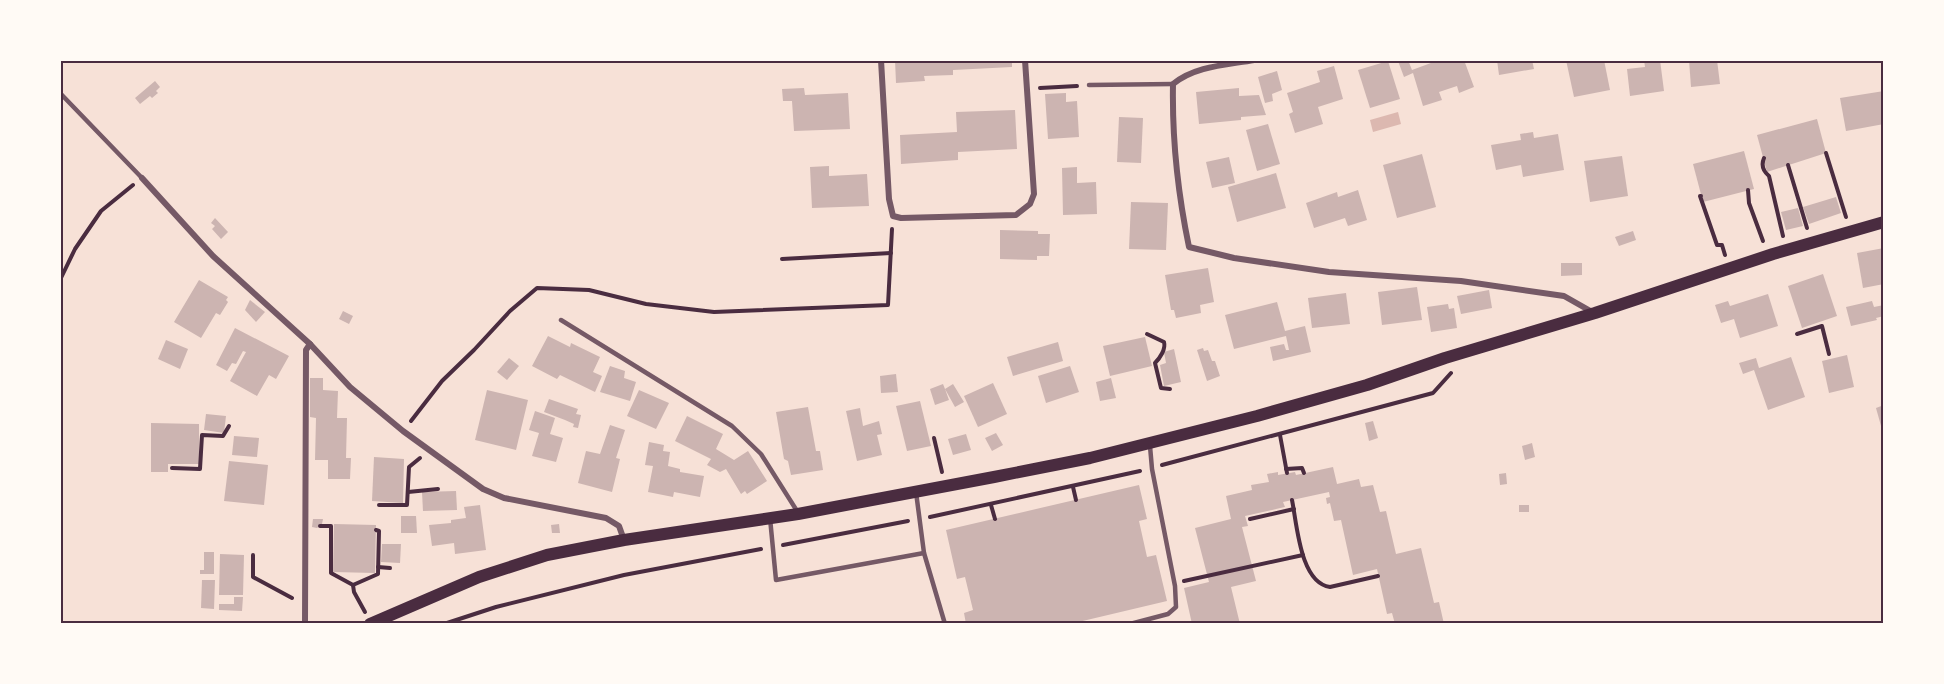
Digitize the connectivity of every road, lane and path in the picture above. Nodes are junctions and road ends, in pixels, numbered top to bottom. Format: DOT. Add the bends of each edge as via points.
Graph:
graph roads {
  1 [pos="881,60"];
  2 [pos="1025,60"];
  3 [pos="1254,60"];
  4 [pos="1173,84"];
  5 [pos="1089,85"];
  6 [pos="1027,88"];
  7 [pos="60,93"];
  8 [pos="1826,153"];
  9 [pos="1764,158"];
  10 [pos="1788,165"];
  11 [pos="142,178"];
  12 [pos="1748,190"];
  13 [pos="1701,196"];
  14 [pos="893,216"];
  15 [pos="1846,218"];
  16 [pos="1884,222"];
  17 [pos="1807,230"];
  18 [pos="1783,237"];
  19 [pos="1764,243"];
  20 [pos="891,253"];
  21 [pos="1725,255"];
  22 [pos="782,259"];
  23 [pos="60,280"];
  24 [pos="760,311"];
  25 [pos="1595,313"];
  26 [pos="561,320"];
  27 [pos="1147,334"];
  28 [pos="1797,334"];
  29 [pos="310,344"];
  30 [pos="1829,354"];
  31 [pos="1170,389"];
  32 [pos="1433,393"];
  33 [pos="229,426"];
  34 [pos="1280,435"];
  35 [pos="934,438"];
  36 [pos="1150,443"];
  37 [pos="430,450"];
  38 [pos="172,468"];
  39 [pos="1152,469"];
  40 [pos="1304,473"];
  41 [pos="943,475"];
  42 [pos="1073,487"];
  43 [pos="438,489"];
  44 [pos="408,492"];
  45 [pos="916,492"];
  46 [pos="1076,500"];
  47 [pos="1292,500"];
  48 [pos="379,505"];
  49 [pos="991,505"];
  50 [pos="1294,509"];
  51 [pos="798,514"];
  52 [pos="770,518"];
  53 [pos="920,519"];
  54 [pos="995,519"];
  55 [pos="1250,519"];
  56 [pos="320,526"];
  57 [pos="376,530"];
  58 [pos="624,540"];
  59 [pos="774,546"];
  60 [pos="924,553"];
  61 [pos="253,555"];
  62 [pos="1303,555"];
  63 [pos="378,567"];
  64 [pos="390,568"];
  65 [pos="1378,576"];
  66 [pos="1174,583"];
  67 [pos="353,585"];
  68 [pos="294,606"];
  69 [pos="368,618"];
  70 [pos="305,624"];
  71 [pos="444,624"];
  72 [pos="945,624"];
  73 [pos="1130,624"];
  1 -- 14 [label="street"];
  2 -- 6 [label="street"];
  3 -- 4 [label="street" via="1199,70"];
  4 -- 5 [label="lane"];
  4 -- 25 [label="street" via="1174,135 1189,247 1329,272 1461,281 1564,296"];
  5 -- 6 [label="path"];
  6 -- 14 [label="street" via="1034,194 1023,211 1016,216"];
  7 -- 11 [label="lane"];
  8 -- 15 [label="path"];
  9 -- 18 [label="path" via="1761,164 1769,176"];
  10 -- 17 [label="path"];
  11 -- 23 [label="path" via="101,211"];
  11 -- 29 [label="street" via="213,255"];
  12 -- 19 [label="path"];
  13 -- 21 [label="path" via="1717,245 1722,245"];
  14 -- 20 [label="path"];
  16 -- 25 [label="main road"];
  20 -- 22 [label="path"];
  20 -- 24 [label="path" via="888,305"];
  25 -- 36 [label="main road" via="1367,385"];
  26 -- 51 [label="lane" via="732,426 761,454"];
  27 -- 31 [label="path" via="1164,342 1155,363 1161,388"];
  28 -- 30 [label="path" via="1822,326"];
  29 -- 37 [label="street" via="350,387"];
  29 -- 70 [label="street" via="306,350"];
  32 -- 34 [label="path"];
  33 -- 38 [label="path" via="223,436 202,435 200,469"];
  34 -- 39 [label="path"];
  34 -- 40 [label="path" via="1286,471 1302,468"];
  35 -- 41 [label="path"];
  36 -- 39 [label="lane"];
  36 -- 45 [label="main road"];
  37 -- 44 [label="path" via="409,467"];
  37 -- 58 [label="street" via="494,495 606,518 619,526"];
  39 -- 42 [label="path"];
  39 -- 66 [label="lane"];
  42 -- 46 [label="path"];
  42 -- 49 [label="path"];
  43 -- 44 [label="path"];
  44 -- 48 [label="path" via="407,505"];
  45 -- 51 [label="main road"];
  45 -- 53 [label="lane"];
  47 -- 50 [label="path"];
  49 -- 53 [label="path"];
  49 -- 54 [label="path"];
  50 -- 55 [label="path"];
  50 -- 62 [label="path"];
  51 -- 52 [label="main road"];
  52 -- 58 [label="main road"];
  52 -- 59 [label="lane"];
  53 -- 59 [label="path"];
  53 -- 60 [label="lane"];
  56 -- 67 [label="path" via="331,526 331,573"];
  57 -- 63 [label="path"];
  58 -- 69 [label="main road" via="547,555"];
  59 -- 60 [label="lane" via="776,580"];
  59 -- 71 [label="path" via="624,575"];
  60 -- 72 [label="lane"];
  61 -- 68 [label="path" via="253,577 295,599"];
  62 -- 65 [label="path" via="1314,580 1323,586"];
  62 -- 66 [label="path"];
  63 -- 64 [label="path"];
  63 -- 67 [label="path" via="378,574"];
  66 -- 73 [label="lane" via="1176,607 1168,614"];
  67 -- 69 [label="path"];
}
